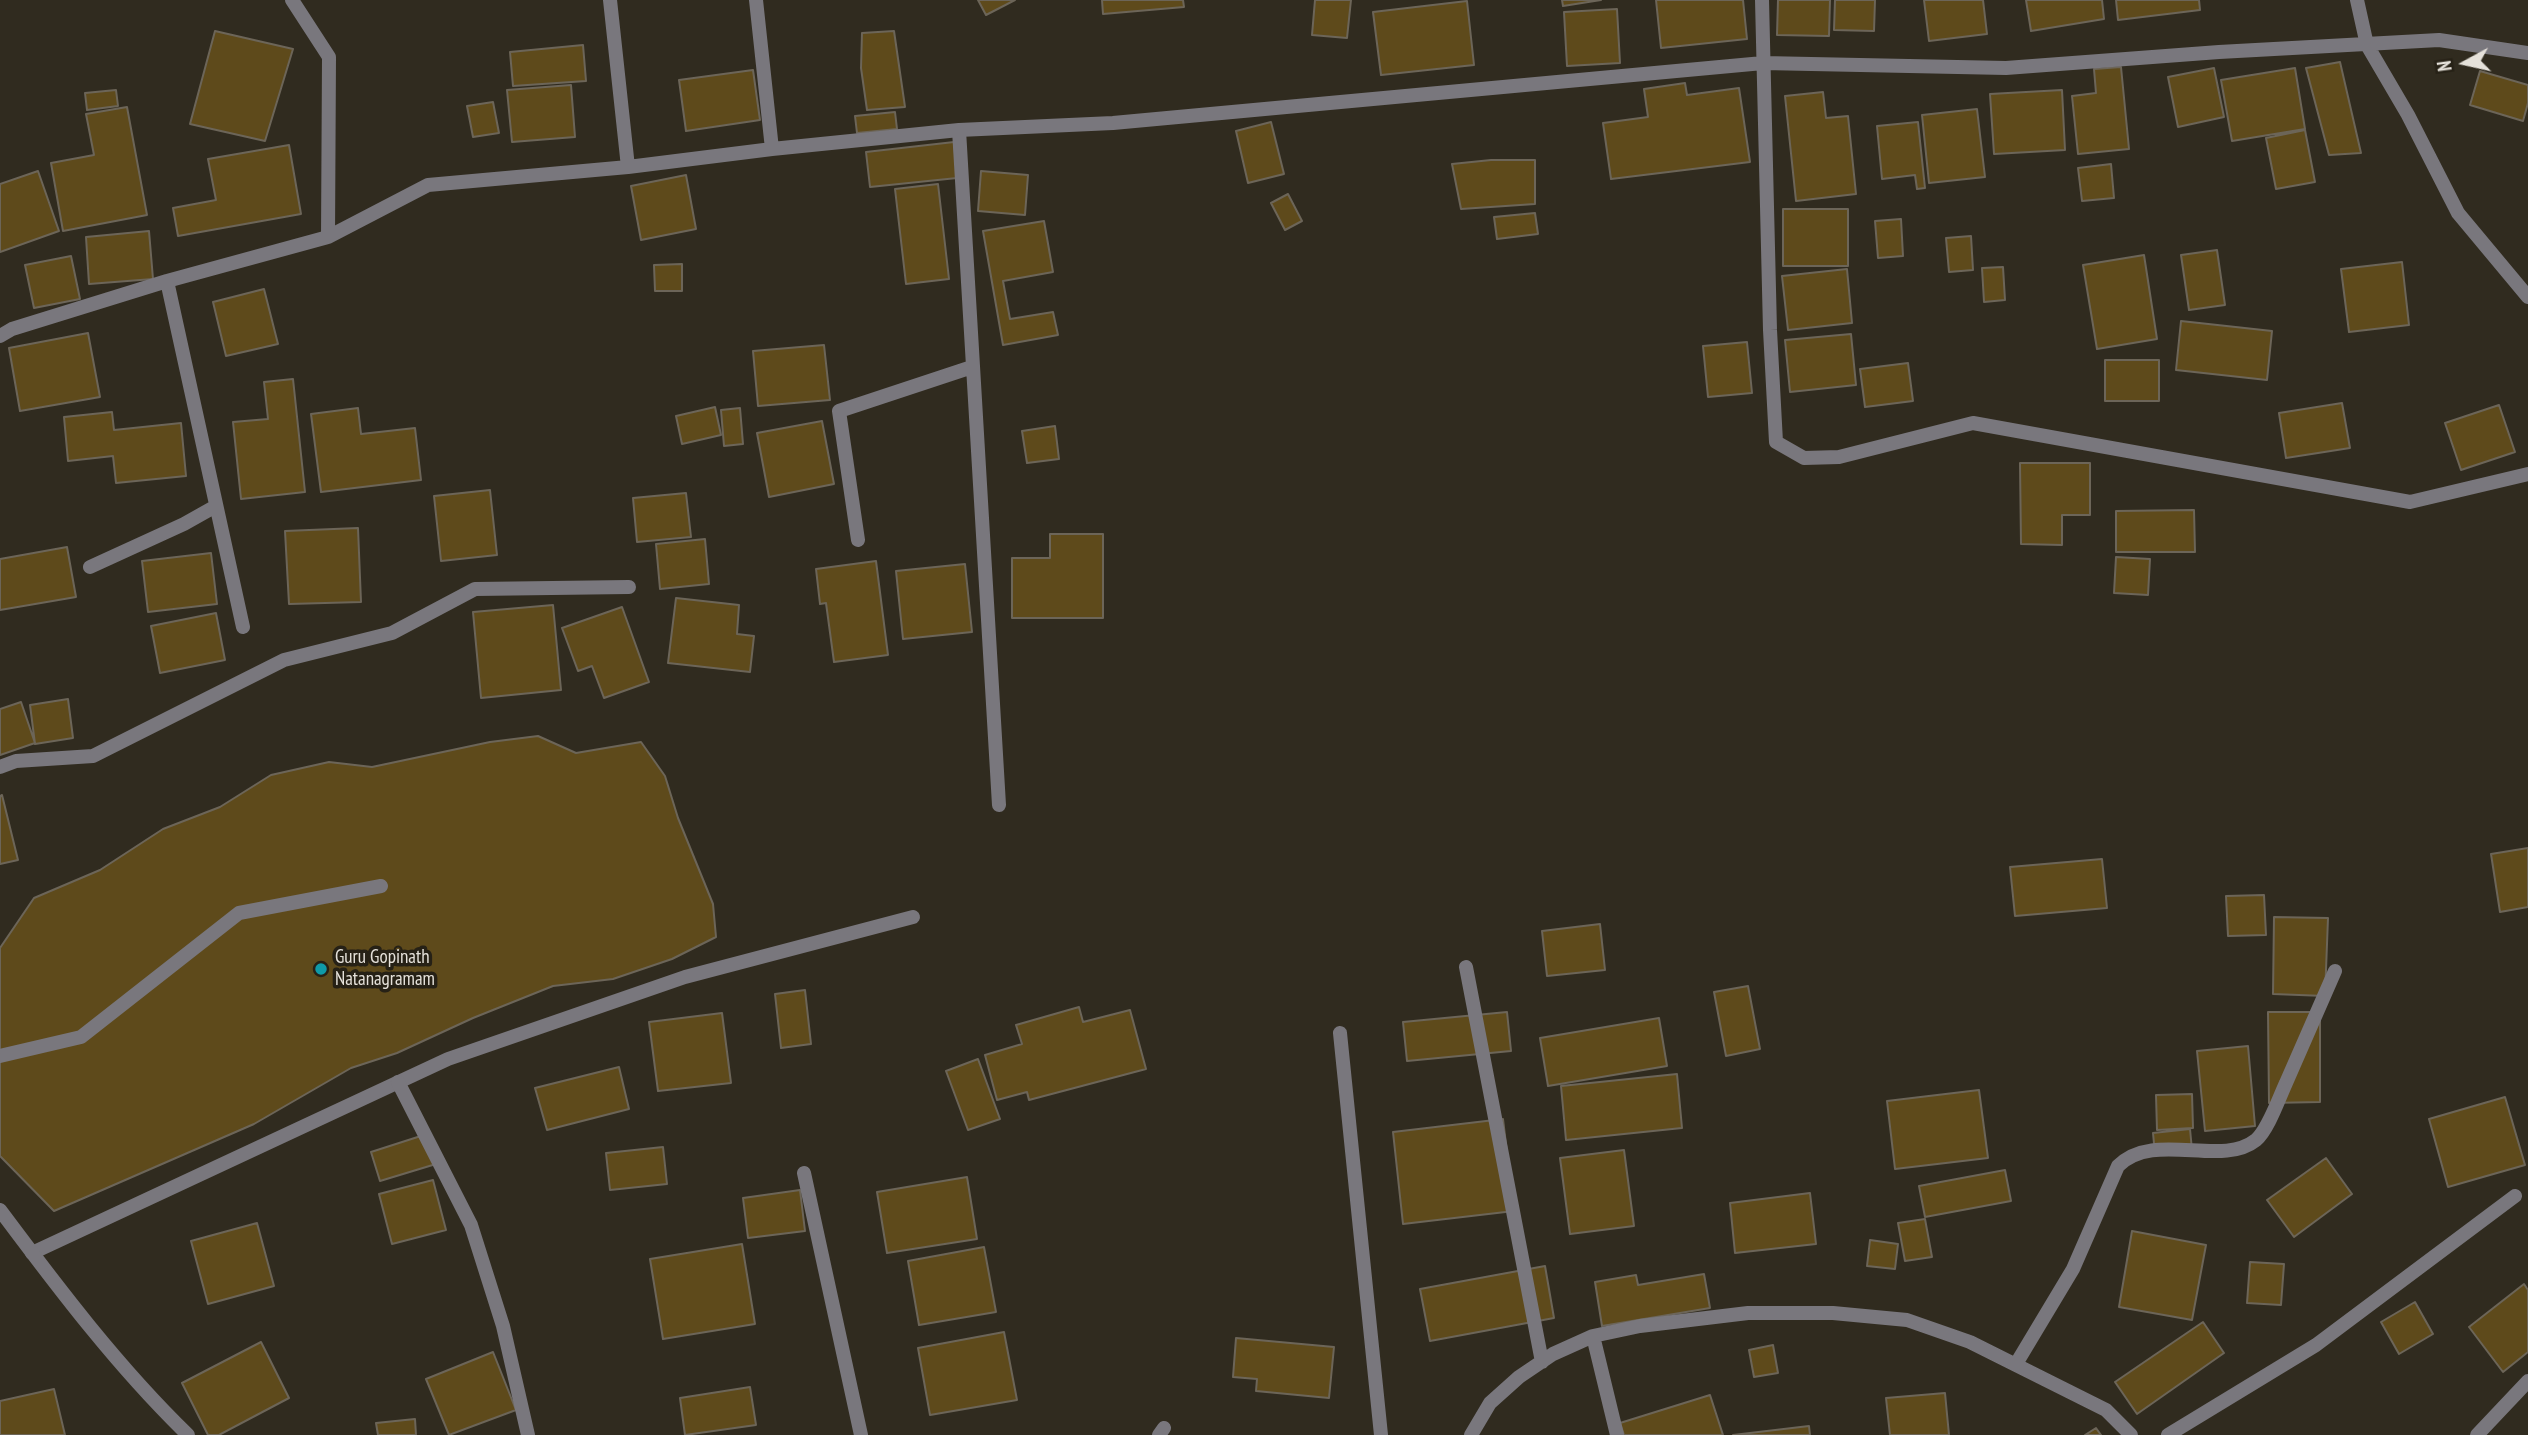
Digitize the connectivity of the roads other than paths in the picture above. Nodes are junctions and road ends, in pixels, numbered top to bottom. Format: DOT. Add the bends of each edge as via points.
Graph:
graph roads {
  1 [pos="292,0"];
  2 [pos="610,0"];
  3 [pos="757,0"];
  4 [pos="1762,0"];
  5 [pos="2357,0"];
  6 [pos="2367,45"];
  7 [pos="2528,53"];
  8 [pos="1763,63"];
  9 [pos="959,130"];
  10 [pos="772,149"];
  11 [pos="628,167"];
  12 [pos="328,237"];
  13 [pos="167,281"];
  14 [pos="2528,296"];
  15 [pos="0,336"];
  16 [pos="972,367"];
  17 [pos="2528,474"];
  18 [pos="216,506"];
  19 [pos="859,540"];
  20 [pos="90,567"];
  21 [pos="629,587"];
  22 [pos="243,627"];
  23 [pos="0,767"];
  24 [pos="999,805"];
  25 [pos="381,886"];
  26 [pos="913,917"];
  27 [pos="1466,967"];
  28 [pos="2335,971"];
  29 [pos="1340,1032"];
  30 [pos="0,1056"];
  31 [pos="398,1082"];
  32 [pos="804,1172"];
  33 [pos="2515,1196"];
  34 [pos="0,1210"];
  35 [pos="32,1253"];
  36 [pos="1593,1336"];
  37 [pos="1542,1362"];
  38 [pos="2016,1364"];
  39 [pos="2528,1381"];
  40 [pos="188,1435"];
  41 [pos="528,1435"];
  42 [pos="861,1435"];
  43 [pos="1381,1435"];
  44 [pos="1471,1435"];
  45 [pos="1617,1435"];
  46 [pos="2131,1435"];
  47 [pos="2168,1435"];
  48 [pos="2477,1435"];
  1 -- 12 [label="street" via="329,57"];
  2 -- 11 [label="street"];
  3 -- 10 [label="street"];
  4 -- 8 [label="street"];
  5 -- 6 [label="street"];
  6 -- 7 [label="street" via="2440,40"];
  6 -- 8 [label="street" via="2006,68"];
  6 -- 14 [label="street" via="2458,213"];
  8 -- 9 [label="street" via="1113,123"];
  8 -- 17 [label="street" via="1776,442 1804,457 1839,457 1973,423 2410,502"];
  9 -- 10 [label="street"];
  9 -- 16 [label="street"];
  10 -- 11 [label="street"];
  11 -- 12 [label="street" via="428,185"];
  12 -- 13 [label="street"];
  13 -- 15 [label="street"];
  13 -- 18 [label="street"];
  16 -- 19 [label="street" via="839,411"];
  16 -- 24 [label="street"];
  18 -- 20 [label="street"];
  18 -- 22 [label="street"];
  21 -- 23 [label="street" via="475,589 392,633 285,660 93,756 16,761"];
  25 -- 30 [label="street" via="239,913 81,1037"];
  26 -- 31 [label="street" via="685,977 460,1055"];
  27 -- 37 [label="street"];
  28 -- 38 [label="street" via="2257,1139 2230,1149 2150,1150 2118,1166 2073,1269"];
  29 -- 43 [label="street"];
  31 -- 35 [label="street"];
  31 -- 41 [label="street" via="471,1225 503,1326"];
  32 -- 42 [label="street"];
  33 -- 47 [label="street" via="2316,1345"];
  34 -- 35 [label="street"];
  35 -- 40 [label="street" via="77,1312"];
  36 -- 37 [label="street"];
  36 -- 38 [label="street" via="1748,1314 1858,1314 1907,1320"];
  36 -- 45 [label="street"];
  37 -- 44 [label="street" via="1490,1403"];
  38 -- 46 [label="street" via="2106,1410"];
  39 -- 48 [label="street"];
}
